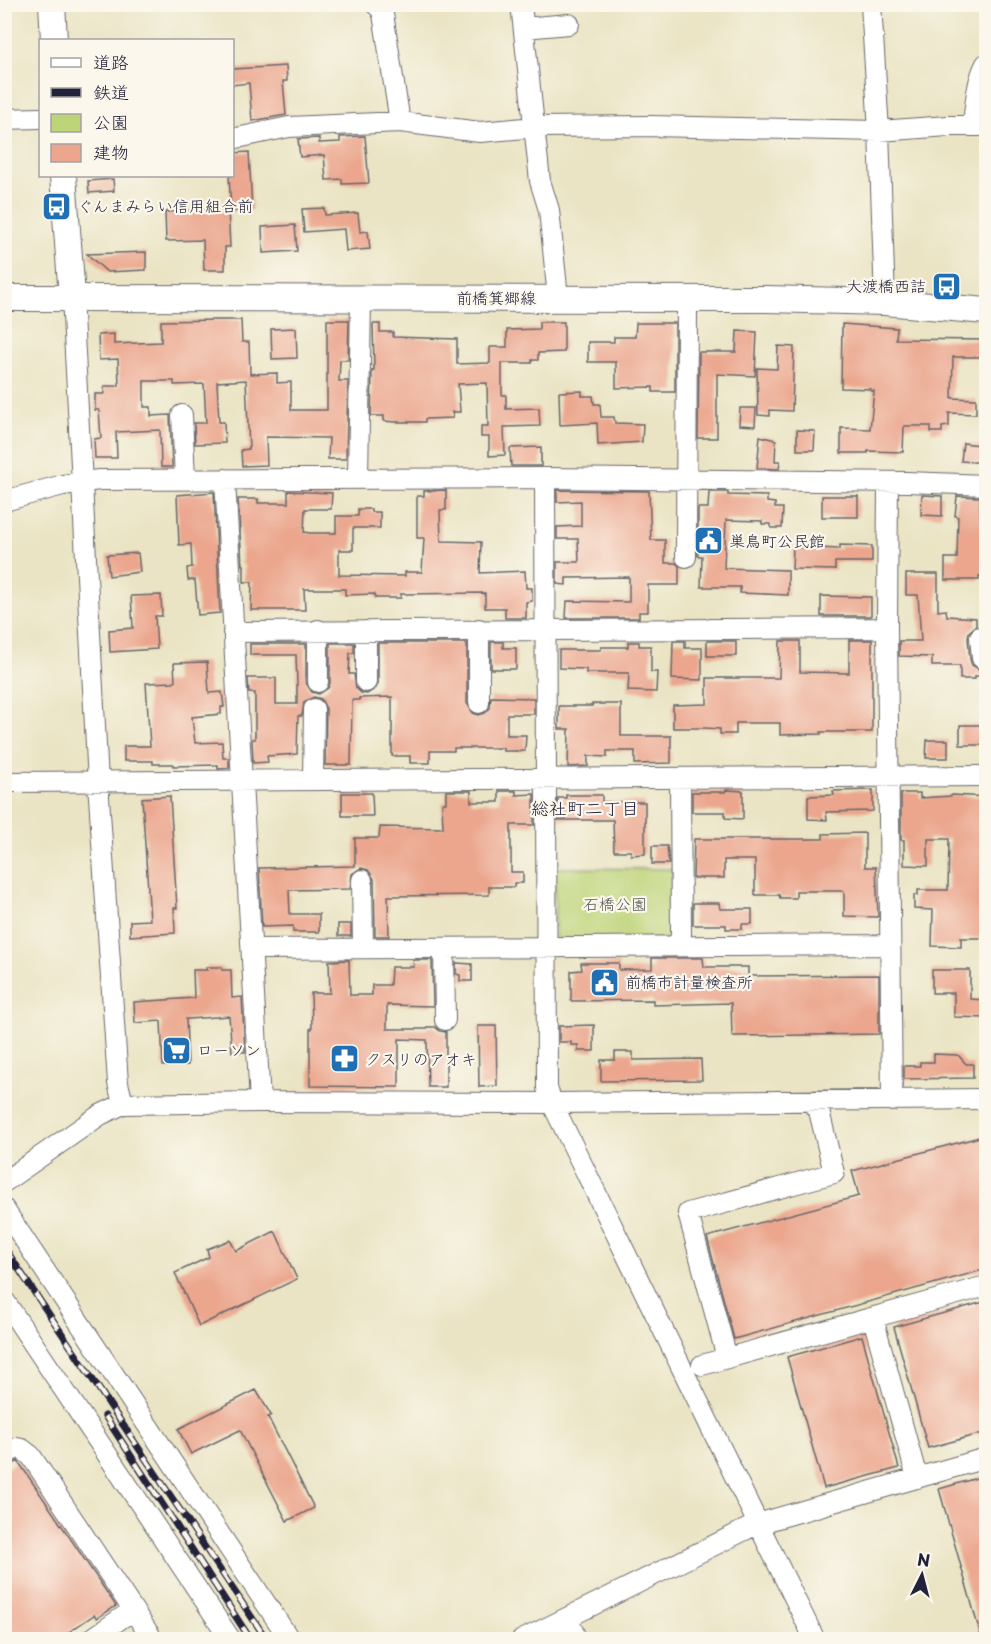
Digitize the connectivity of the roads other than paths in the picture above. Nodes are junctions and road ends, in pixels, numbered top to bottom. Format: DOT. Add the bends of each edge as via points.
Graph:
graph roads {
  1 [pos="52,4"];
  2 [pos="375,4"];
  3 [pos="521,4"];
  4 [pos="871,4"];
  5 [pos="569,24"];
  6 [pos="524,28"];
  7 [pos="54,39"];
  8 [pos="987,63"];
  9 [pos="39,118"];
  10 [pos="4,119"];
  11 [pos="400,122"];
  12 [pos="980,126"];
  13 [pos="536,128"];
  14 [pos="879,131"];
  15 [pos="234,139"];
  16 [pos="63,177"];
  17 [pos="72,297"];
  18 [pos="4,298"];
  19 [pos="558,298"];
  20 [pos="687,298"];
  21 [pos="361,299"];
  22 [pos="885,302"];
  23 [pos="987,311"];
  24 [pos="182,415"];
  25 [pos="358,478"];
  26 [pos="545,478"];
  27 [pos="185,479"];
  28 [pos="225,479"];
  29 [pos="686,480"];
  30 [pos="888,482"];
  31 [pos="82,483"];
  32 [pos="987,485"];
  33 [pos="4,501"];
  34 [pos="686,557"];
  35 [pos="886,628"];
  36 [pos="478,629"];
  37 [pos="318,630"];
  38 [pos="366,630"];
  39 [pos="544,630"];
  40 [pos="233,632"];
  41 [pos="980,636"];
  42 [pos="987,660"];
  43 [pos="318,682"];
  44 [pos="366,682"];
  45 [pos="479,703"];
  46 [pos="314,709"];
  47 [pos="987,776"];
  48 [pos="889,777"];
  49 [pos="546,778"];
  50 [pos="680,778"];
  51 [pos="243,780"];
  52 [pos="313,780"];
  53 [pos="4,782"];
  54 [pos="98,782"];
  55 [pos="362,880"];
  56 [pos="889,945"];
  57 [pos="679,946"];
  58 [pos="545,947"];
  59 [pos="363,948"];
  60 [pos="444,948"];
  61 [pos="252,949"];
  62 [pos="445,1020"];
  63 [pos="987,1099"];
  64 [pos="892,1101"];
  65 [pos="260,1102"];
  66 [pos="812,1102"];
  67 [pos="552,1103"];
  68 [pos="123,1104"];
  69 [pos="4,1182"];
  70 [pos="4,1209"];
  71 [pos="987,1286"];
  72 [pos="4,1300"];
  73 [pos="873,1318"];
  74 [pos="727,1358"];
  75 [pos="702,1365"];
  76 [pos="4,1455"];
  77 [pos="987,1458"];
  78 [pos="917,1478"];
  79 [pos="757,1524"];
  80 [pos="134,1610"];
  81 [pos="567,1618"];
  82 [pos="90,1640"];
  83 [pos="153,1640"];
  84 [pos="231,1640"];
  85 [pos="290,1640"];
  86 [pos="522,1640"];
  87 [pos="577,1640"];
  88 [pos="815,1640"];
  1 -- 7 [label="main road"];
  2 -- 11 [label="street" via="383,14"];
  3 -- 6 [label="street"];
  4 -- 14 [label="street"];
  5 -- 6 [label="street"];
  6 -- 13 [label="street"];
  8 -- 12 [label="street" via="979,87"];
  9 -- 10 [label="street"];
  11 -- 13 [label="street" via="480,132"];
  11 -- 15 [label="street" via="288,127"];
  12 -- 14 [label="street"];
  13 -- 14 [label="street" via="651,126"];
  13 -- 19 [label="street"];
  14 -- 22 [label="street"];
  16 -- 17 [label="main road"];
  17 -- 18 [label="main road, 前橋箕郷線"];
  17 -- 21 [label="main road, 前橋箕郷線"];
  17 -- 31 [label="street"];
  19 -- 20 [label="main road, 前橋箕郷線"];
  19 -- 21 [label="main road, 前橋箕郷線"];
  20 -- 22 [label="main road, 前橋箕郷線"];
  20 -- 29 [label="street"];
  21 -- 25 [label="street"];
  22 -- 23 [label="main road, 前橋箕郷線"];
  24 -- 27 [label="street"];
  25 -- 26 [label="street"];
  25 -- 28 [label="street"];
  26 -- 29 [label="street"];
  26 -- 39 [label="street"];
  27 -- 28 [label="street"];
  27 -- 31 [label="street"];
  28 -- 40 [label="street"];
  29 -- 30 [label="street"];
  29 -- 34 [label="street"];
  30 -- 32 [label="street"];
  30 -- 35 [label="street"];
  31 -- 33 [label="street"];
  31 -- 54 [label="street"];
  35 -- 39 [label="street"];
  35 -- 48 [label="street"];
  36 -- 38 [label="street"];
  36 -- 39 [label="street"];
  36 -- 45 [label="street"];
  37 -- 38 [label="street"];
  37 -- 40 [label="street"];
  37 -- 43 [label="street"];
  38 -- 44 [label="street"];
  39 -- 49 [label="street"];
  40 -- 51 [label="street"];
  41 -- 42 [label="street" via="982,658"];
  46 -- 52 [label="street"];
  47 -- 48 [label="street"];
  48 -- 50 [label="street"];
  48 -- 56 [label="street"];
  49 -- 50 [label="street"];
  49 -- 52 [label="street"];
  49 -- 58 [label="street"];
  50 -- 57 [label="street"];
  51 -- 52 [label="street"];
  51 -- 54 [label="street"];
  51 -- 61 [label="street"];
  53 -- 54 [label="street"];
  54 -- 68 [label="street" via="118,1083"];
  55 -- 59 [label="street"];
  56 -- 57 [label="street"];
  56 -- 64 [label="street"];
  57 -- 58 [label="street"];
  58 -- 60 [label="street"];
  58 -- 67 [label="street" via="547,1088"];
  59 -- 60 [label="street"];
  59 -- 61 [label="street"];
  60 -- 62 [label="street"];
  61 -- 65 [label="street"];
  63 -- 64 [label="street"];
  64 -- 66 [label="street"];
  65 -- 67 [label="street"];
  65 -- 68 [label="street"];
  66 -- 67 [label="street"];
  66 -- 74 [label="street" via="819,1111 834,1173 688,1213"];
  67 -- 79 [label="street"];
  68 -- 69 [label="street" via="100,1115"];
  70 -- 85 [label="street"];
  71 -- 73 [label="street"];
  72 -- 84 [label="street"];
  73 -- 74 [label="street"];
  73 -- 78 [label="street"];
  74 -- 75 [label="street"];
  76 -- 80 [label="street" via="22,1449 31,1456"];
  77 -- 78 [label="street"];
  78 -- 79 [label="street"];
  79 -- 81 [label="street"];
  79 -- 88 [label="street"];
  80 -- 82 [label="street"];
  80 -- 83 [label="street"];
  81 -- 86 [label="street"];
  81 -- 87 [label="street"];
}
